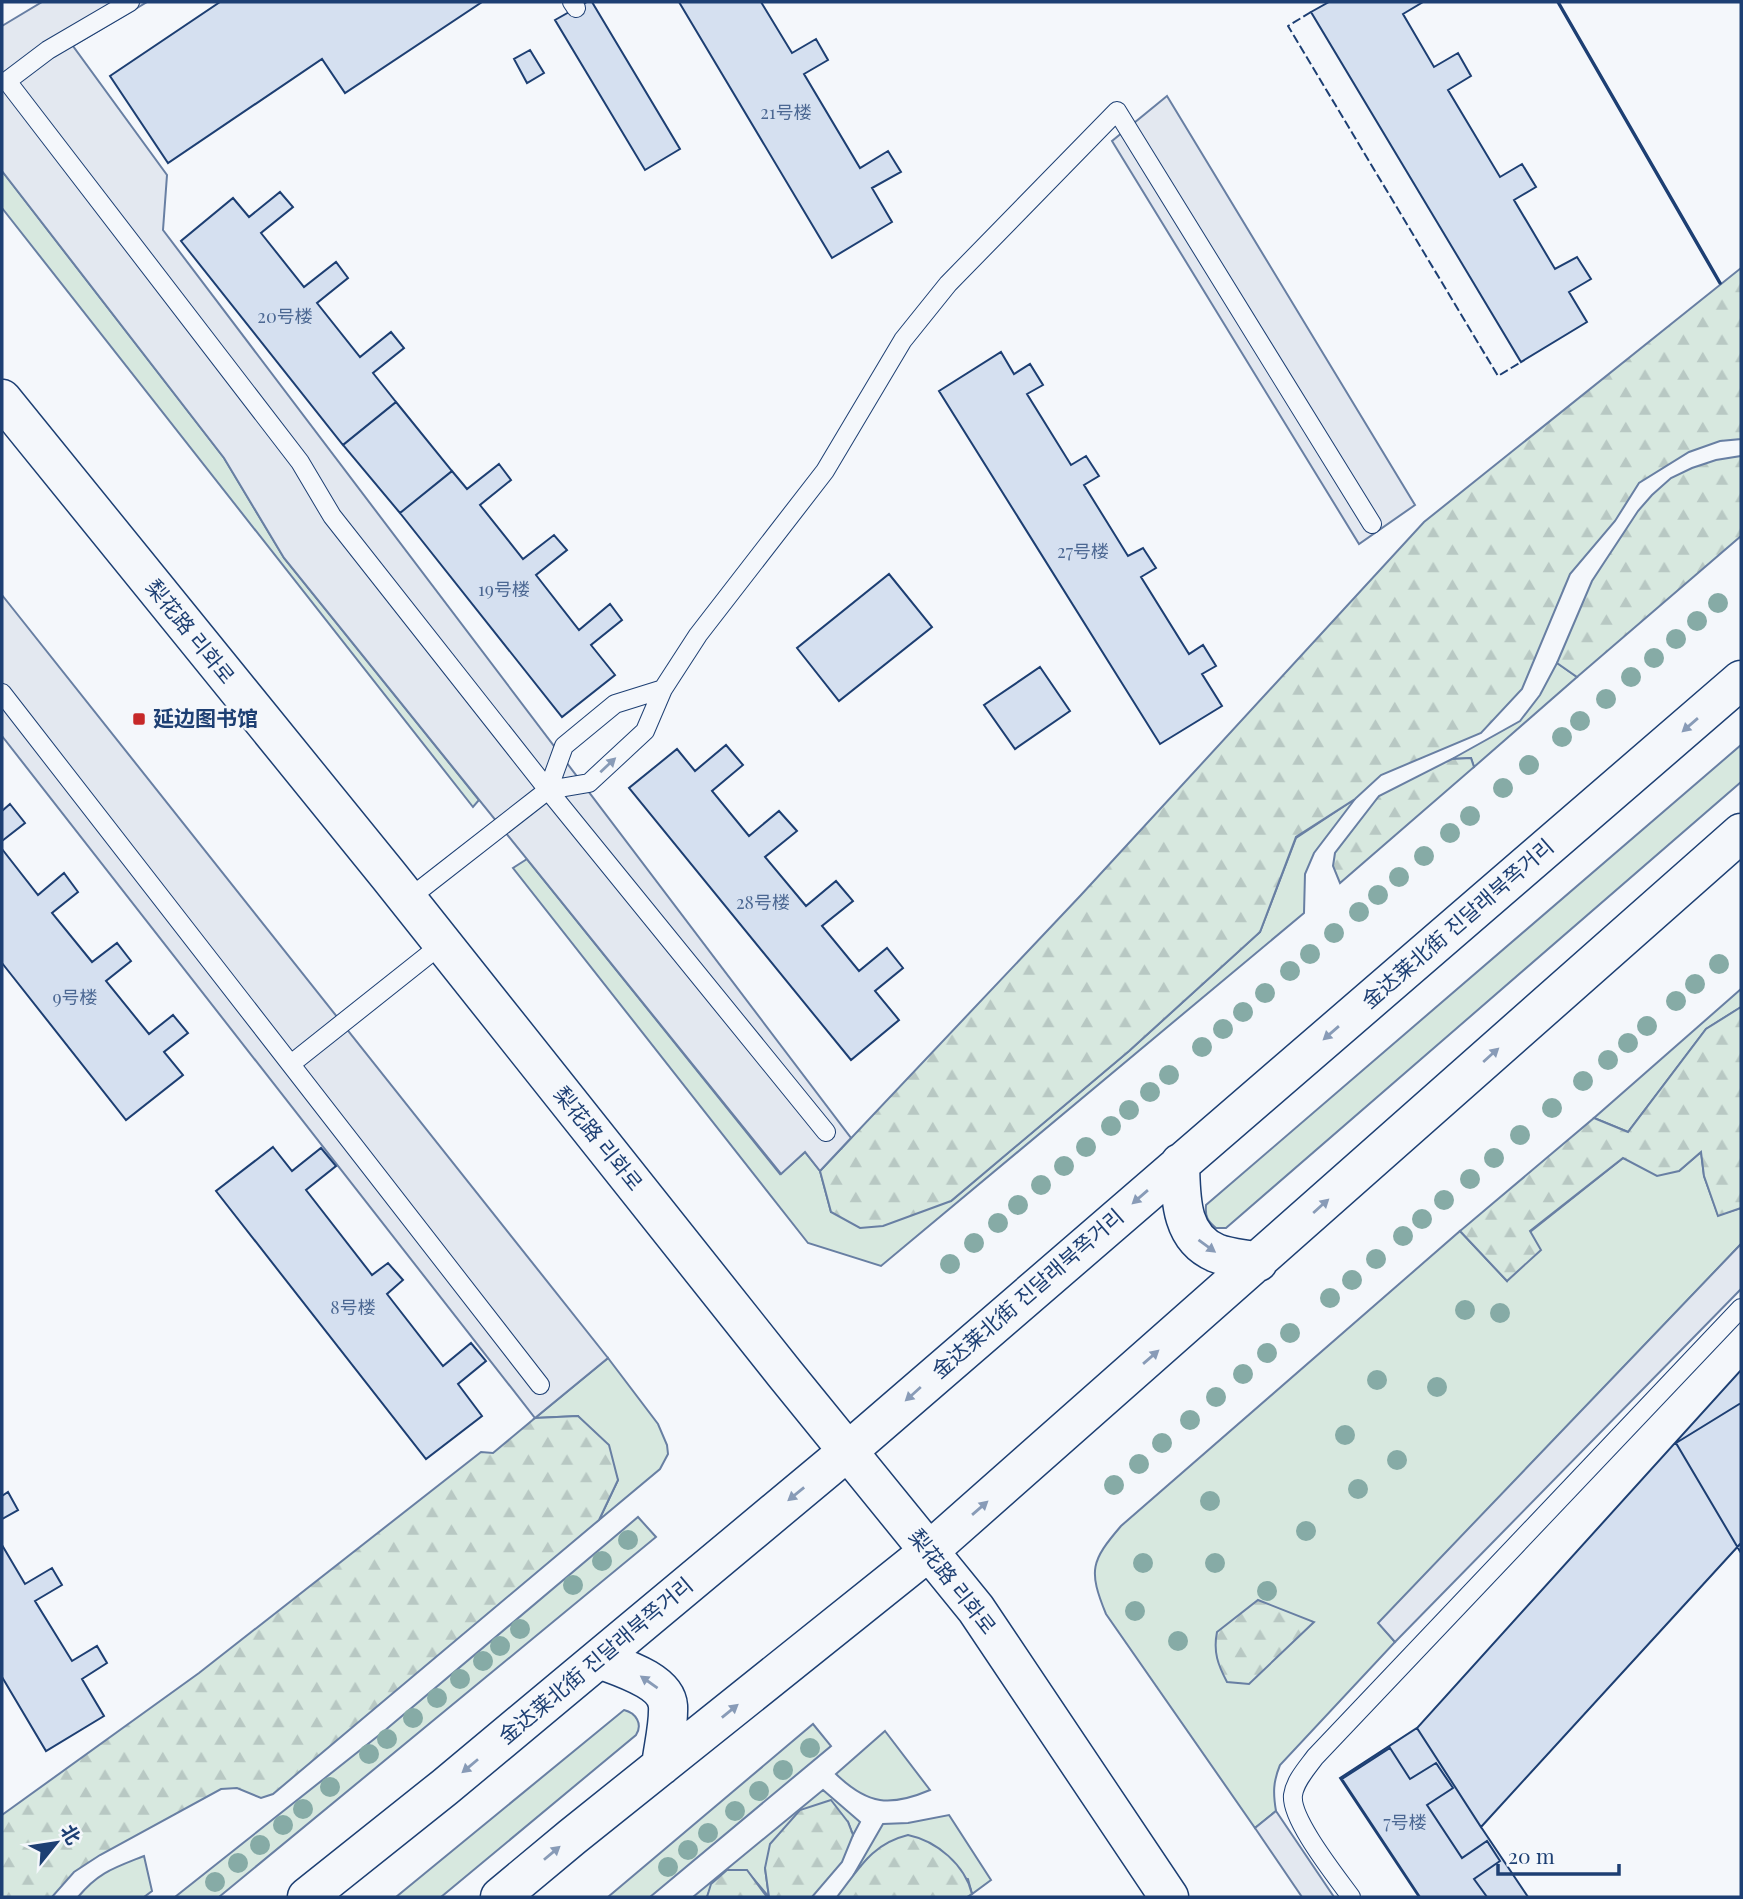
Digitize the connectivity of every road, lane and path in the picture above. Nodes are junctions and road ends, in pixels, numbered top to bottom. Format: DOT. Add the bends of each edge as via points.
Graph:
graph roads {
  1 [pos="130,2"];
  2 [pos="2,399"];
  3 [pos="1372,524"];
  4 [pos="1741,680"];
  5 [pos="663,689"];
  6 [pos="2,693"];
  7 [pos="548,790"];
  8 [pos="1741,833"];
  9 [pos="407,900"];
  10 [pos="442,944"];
  11 [pos="291,1064"];
  12 [pos="825,1132"];
  13 [pos="1180,1163"];
  14 [pos="1258,1262"];
  15 [pos="1741,1308"];
  16 [pos="540,1385"];
  17 [pos="848,1451"];
  18 [pos="928,1552"];
  19 [pos="598,1659"];
  20 [pos="661,1766"];
  21 [pos="307,1897"];
  22 [pos="500,1897"];
  23 [pos="1169,1897"];
  24 [pos="1351,1897"];
  1 -- 7 [label="lane" via="48,50 7,82 300,462 332,516"];
  2 -- 9 [label="main road, 梨花路 리화로"];
  3 -- 5 [label="lane" via="1117,111 948,284 903,340 825,471 698,635"];
  4 -- 13 [label="main road, 金达莱北街 진달래북쪽거리, one-way"];
  5 -- 7 [label="lane" via="615,704 564,746"];
  7 -- 5 [label="lane, one-way" via="589,783 645,732"];
  6 -- 11 [label="lane"];
  7 -- 9 [label="lane"];
  7 -- 12 [label="lane"];
  14 -- 8 [label="main road, one-way"];
  9 -- 10 [label="main road, 梨花路 리화로"];
  10 -- 11 [label="lane"];
  10 -- 17 [label="main road, 梨花路 리화로"];
  11 -- 16 [label="lane"];
  13 -- 14 [label="main road, one-way" via="1182,1210 1192,1235 1215,1252"];
  13 -- 17 [label="main road, 金达莱北街 진달래북쪽거리, one-way"];
  18 -- 14 [label="main road, one-way"];
  15 -- 24 [label="lane" via="1298,1780 1294,1809"];
  17 -- 18 [label="main road, 梨花路 리화로"];
  17 -- 19 [label="main road, 金达莱北街 진달래북쪽거리, one-way"];
  20 -- 18 [label="main road, one-way"];
  18 -- 23 [label="main road, 梨花路 리화로" via="976,1609"];
  20 -- 19 [label="main road, one-way" via="668,1704 659,1688 640,1675"];
  19 -- 21 [label="main road, 金达莱北街 진달래북쪽거리, one-way"];
  22 -- 20 [label="main road, one-way"];
}
